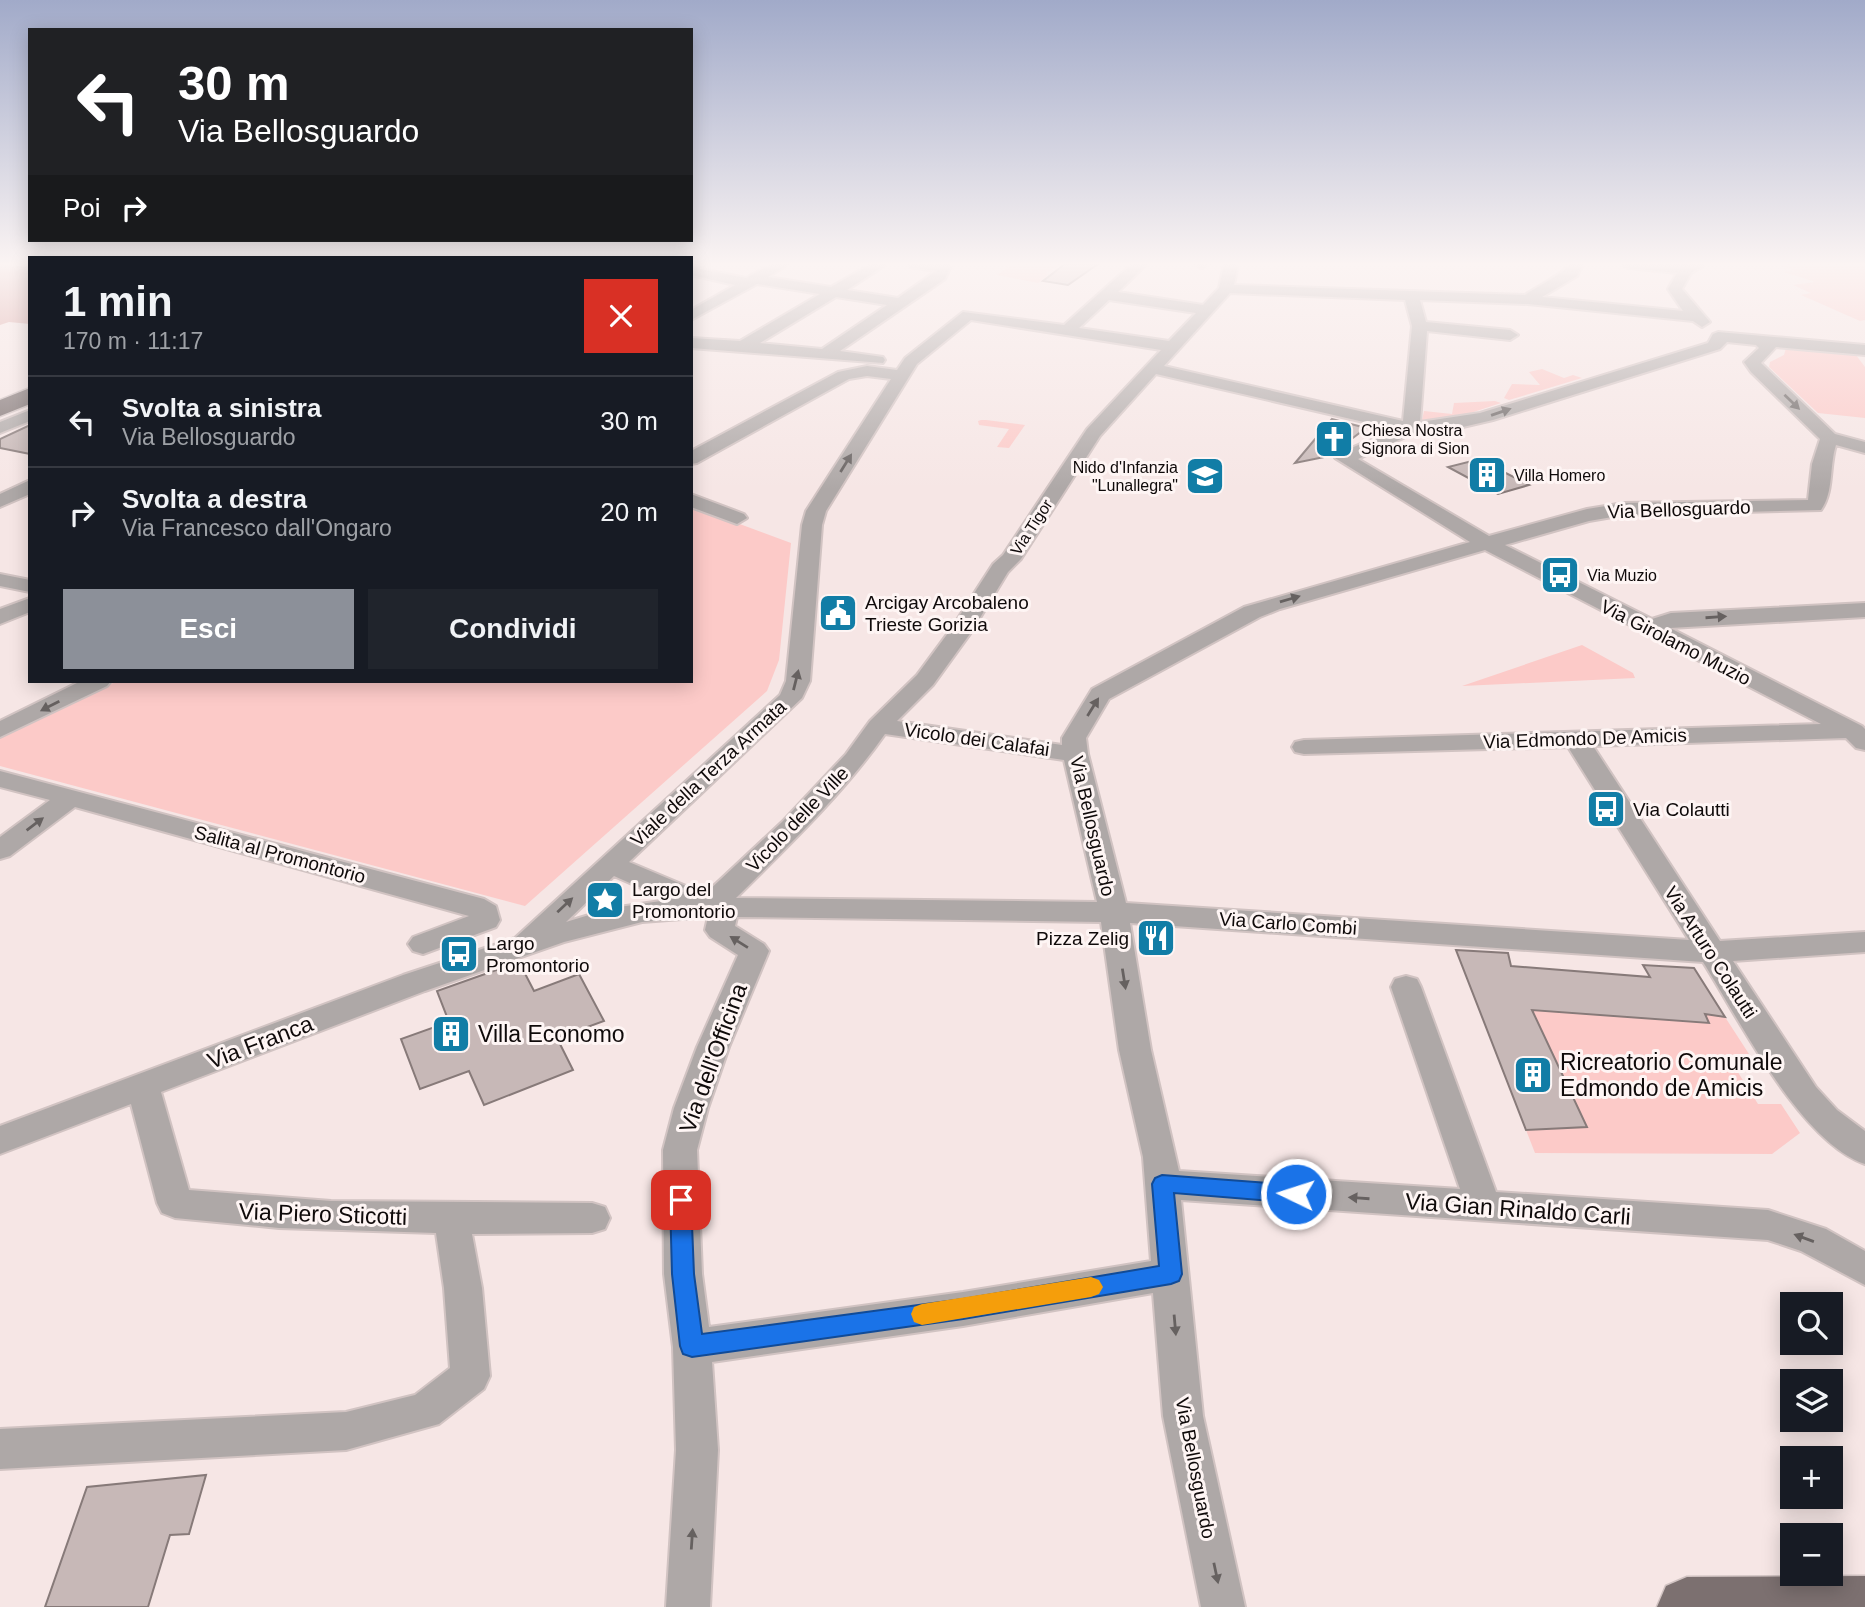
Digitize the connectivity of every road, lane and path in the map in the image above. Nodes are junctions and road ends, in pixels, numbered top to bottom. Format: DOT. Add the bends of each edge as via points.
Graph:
graph roads {
  1 [pos="755,339"];
  2 [pos="847,339"];
  3 [pos="937,339"];
  4 [pos="1125,339"];
  5 [pos="1181,339"];
  6 [pos="1419,339"];
  7 [pos="1719,339"];
  8 [pos="1745,339"];
  9 [pos="1759,340"];
  10 [pos="693,343"];
  11 [pos="742,347"];
  12 [pos="1174,347"];
  13 [pos="1865,350"];
  14 [pos="826,354"];
  15 [pos="877,360"];
  16 [pos="1155,369"];
  17 [pos="901,375"];
  18 [pos="28,396"];
  19 [pos="28,407"];
  20 [pos="0,409"];
  21 [pos="28,416"];
  22 [pos="0,420"];
  23 [pos="0,428"];
  24 [pos="1411,428"];
  25 [pos="1829,439"];
  26 [pos="1865,448"];
  27 [pos="693,458"];
  28 [pos="28,487"];
  29 [pos="0,501"];
  30 [pos="693,501"];
  31 [pos="737,518"];
  32 [pos="1486,542"];
  33 [pos="0,580"];
  34 [pos="28,586"];
  35 [pos="28,605"];
  36 [pos="1865,610"];
  37 [pos="0,617"];
  38 [pos="1650,628"];
  39 [pos="95,683"];
  40 [pos="879,726"];
  41 [pos="0,730"];
  42 [pos="1861,735"];
  43 [pos="1575,738"];
  44 [pos="1304,747"];
  45 [pos="1075,754"];
  46 [pos="0,779"];
  47 [pos="70,798"];
  48 [pos="0,850"];
  49 [pos="610,864"];
  50 [pos="717,907"];
  51 [pos="1114,912"];
  52 [pos="1865,942"];
  53 [pos="423,944"];
  54 [pos="521,947"];
  55 [pos="1712,952"];
  56 [pos="1406,987"];
  57 [pos="143,1086"];
  58 [pos="0,1140"];
  59 [pos="1865,1150"];
  60 [pos="1162,1184"];
  61 [pos="1483,1207"];
  62 [pos="592,1218"];
  63 [pos="452,1219"];
  64 [pos="1865,1269"];
  65 [pos="1171,1274"];
  66 [pos="692,1346"];
  67 [pos="0,1449"];
  68 [pos="1865,1606"];
  69 [pos="688,1607"];
  70 [pos="1223,1607"];
  71 [pos="1687,1607"];
  1 -- 11 [label="street"];
  2 -- 14 [label="street"];
  3 -- 17 [label="street, Viale della Terza Armata"];
  4 -- 12 [label="street"];
  5 -- 12 [label="street, Via Tigor"];
  6 -- 24 [label="street"];
  24 -- 7 [label="street, one-way" via="1472,422 1714,346"];
  8 -- 9 [label="street"];
  9 -- 13 [label="street"];
  9 -- 25 [label="street, one-way" via="1769,348 1752,362"];
  10 -- 11 [label="street"];
  11 -- 14 [label="street"];
  12 -- 16 [label="street, Via Tigor"];
  14 -- 15 [label="street"];
  16 -- 24 [label="street"];
  16 -- 40 [label="street, Via Tigor" via="1093,433 961,631 925,680"];
  17 -- 27 [label="street" via="867,371 844,375"];
  49 -- 17 [label="street, Viale della Terza Armata, one-way" via="790,698 798,681 816,511"];
  18 -- 20 [label="main road"];
  19 -- 22 [label="main road"];
  21 -- 23 [label="street"];
  24 -- 32 [label="street, Via Girolamo Muzio" via="1344,458"];
  25 -- 26 [label="street"];
  25 -- 32 [label="street, Via Bellosguardo" via="1814,506 1624,509"];
  28 -- 29 [label="street"];
  30 -- 31 [label="street"];
  32 -- 38 [label="street, Via Girolamo Muzio"];
  45 -- 32 [label="street, Via Bellosguardo, one-way" via="1074,738 1100,694 1252,612"];
  33 -- 34 [label="street"];
  35 -- 37 [label="street"];
  38 -- 36 [label="street, one-way" via="1671,620"];
  38 -- 42 [label="street, Via Girolamo Muzio"];
  39 -- 41 [label="street, one-way"];
  40 -- 45 [label="street, Vicolo dei Calafai"];
  40 -- 50 [label="street, Vicolo delle Ville"];
  42 -- 43 [label="street, Via Edmondo De Amicis"];
  43 -- 44 [label="street, Via Edmondo De Amicis"];
  43 -- 55 [label="street, Via Arturo Colautti"];
  45 -- 51 [label="street, Via Bellosguardo"];
  46 -- 47 [label="street, Salita al Promontorio"];
  48 -- 47 [label="street, one-way"];
  47 -- 53 [label="street, Salita al Promontorio" via="474,906 486,913 486,920"];
  49 -- 50 [label="street"];
  54 -- 49 [label="street, one-way"];
  50 -- 51 [label="street, Via Carlo Combi"];
  50 -- 54 [label="street" via="612,918"];
  66 -- 50 [label="street, Via dell'Officina, one-way" via="683,1274 680,1150 713,1047 754,951 720,930"];
  51 -- 55 [label="street, Via Carlo Combi"];
  51 -- 60 [label="street, Via Bellosguardo, one-way"];
  52 -- 55 [label="street, Via Carlo Combi"];
  54 -- 57 [label="street, Via Franca"];
  55 -- 59 [label="street, Via Arturo Colautti" via="1804,1096"];
  56 -- 61 [label="street"];
  57 -- 58 [label="street, Via Franca"];
  57 -- 63 [label="street, Via Piero Sticotti" via="175,1203 233,1210"];
  61 -- 60 [label="street, Via Gian Rinaldo Carli, one-way"];
  60 -- 65 [label="street, Via Bellosguardo"];
  64 -- 61 [label="street, Via Gian Rinaldo Carli, one-way" via="1813,1240 1768,1225"];
  62 -- 63 [label="street, Via Piero Sticotti"];
  63 -- 67 [label="street" via="470,1376 425,1411 346,1431"];
  65 -- 66 [label="street" via="963,1309"];
  65 -- 70 [label="street, Via Bellosguardo, one-way" via="1183,1416"];
  69 -- 66 [label="street, Via dell'Officina, one-way" via="697,1450"];
  68 -- 71 [label="main road"];
}
